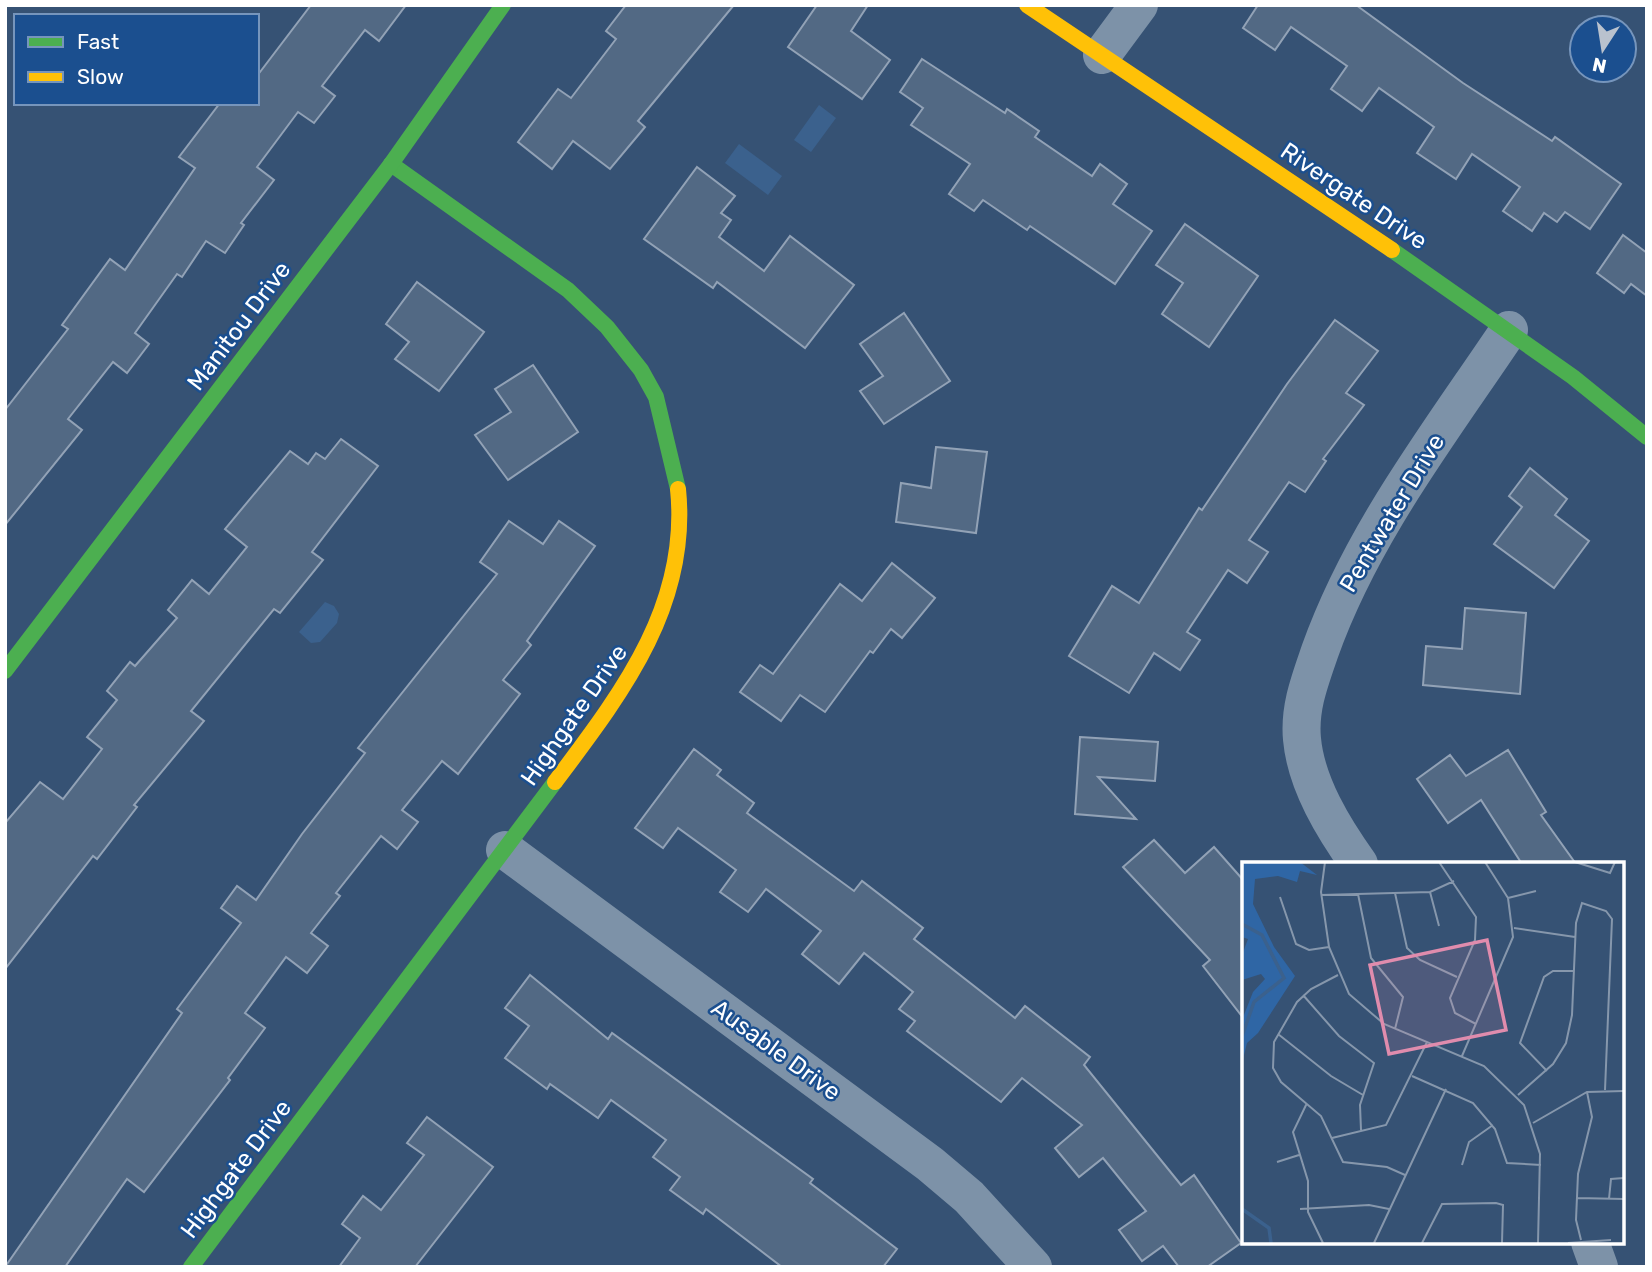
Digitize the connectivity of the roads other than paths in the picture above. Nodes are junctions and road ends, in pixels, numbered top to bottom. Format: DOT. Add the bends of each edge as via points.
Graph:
graph roads {
  1 [pos="503,5"];
  2 [pos="1027,5"];
  3 [pos="1139,5"];
  4 [pos="1102,55"];
  5 [pos="391,164"];
  6 [pos="1509,330"];
  7 [pos="1647,437"];
  8 [pos="5,671"];
  9 [pos="505,850"];
  10 [pos="1358,862"];
  11 [pos="1591,1244"];
  12 [pos="191,1267"];
  13 [pos="1033,1267"];
  14 [pos="1599,1267"];
  1 -- 5 [label="street, Manitou Drive"];
  2 -- 4 [label="street, Rivergate Drive"];
  3 -- 4 [label="street"];
  4 -- 6 [label="street, Rivergate Drive"];
  5 -- 8 [label="street, Manitou Drive"];
  5 -- 9 [label="street, Highgate Drive" via="588,306 655,393 680,485 683,509 671,594 642,662"];
  6 -- 7 [label="street, Rivergate Drive"];
  6 -- 10 [label="street, Pentwater Drive" via="1359,558 1333,613 1303,702 1302,740 1314,785"];
  9 -- 12 [label="street, Highgate Drive"];
  9 -- 13 [label="street, Ausable Drive" via="930,1164 970,1197"];
  11 -- 14 [label="street"];
}
